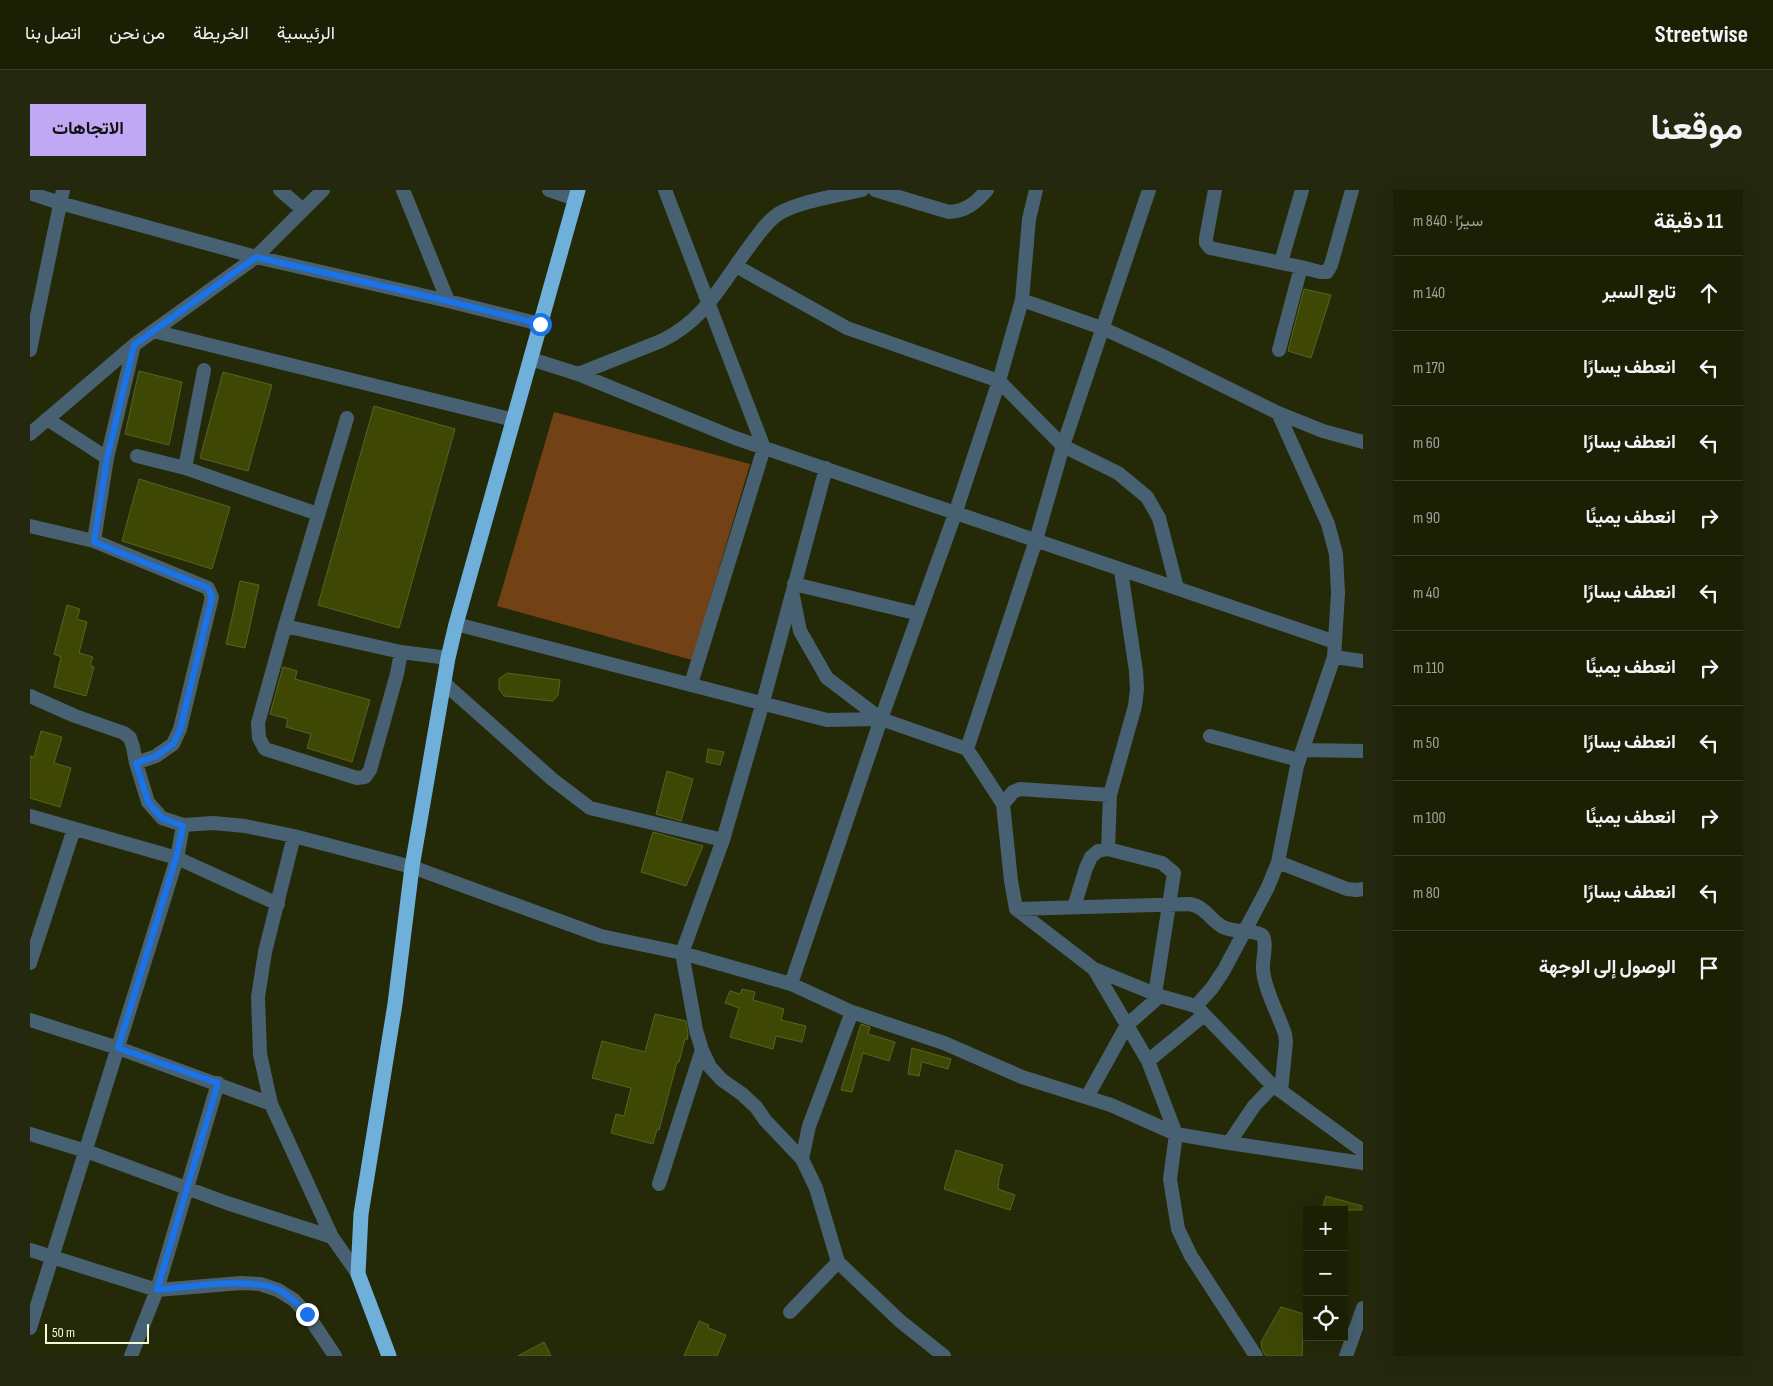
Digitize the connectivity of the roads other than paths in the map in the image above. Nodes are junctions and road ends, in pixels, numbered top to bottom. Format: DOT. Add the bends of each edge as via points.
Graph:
graph roads {
  1 [pos="280,190"];
  2 [pos="323,190"];
  3 [pos="403,190"];
  4 [pos="549,190"];
  5 [pos="665,190"];
  6 [pos="862,190"];
  7 [pos="875,190"];
  8 [pos="987,190"];
  9 [pos="1036,190"];
  10 [pos="1149,190"];
  11 [pos="1215,190"];
  12 [pos="1302,190"];
  13 [pos="1352,190"];
  14 [pos="30,193"];
  15 [pos="1363,193"];
  16 [pos="577,195"];
  17 [pos="61,196"];
  18 [pos="302,209"];
  19 [pos="256,257"];
  20 [pos="1281,262"];
  21 [pos="736,266"];
  22 [pos="1301,266"];
  23 [pos="35,300"];
  24 [pos="1022,300"];
  25 [pos="448,301"];
  26 [pos="709,304"];
  27 [pos="540,324"];
  28 [pos="1102,328"];
  29 [pos="153,331"];
  30 [pos="134,345"];
  31 [pos="30,350"];
  32 [pos="1279,350"];
  33 [pos="531,359"];
  34 [pos="204,370"];
  35 [pos="578,374"];
  36 [pos="999,381"];
  37 [pos="1278,413"];
  38 [pos="347,418"];
  39 [pos="47,419"];
  40 [pos="514,420"];
  41 [pos="30,434"];
  42 [pos="1363,442"];
  43 [pos="1063,446"];
  44 [pos="764,448"];
  45 [pos="137,456"];
  46 [pos="107,458"];
  47 [pos="185,468"];
  48 [pos="826,468"];
  49 [pos="318,514"];
  50 [pos="955,514"];
  51 [pos="30,526"];
  52 [pos="1036,540"];
  53 [pos="94,542"];
  54 [pos="1121,571"];
  55 [pos="793,588"];
  56 [pos="1177,588"];
  57 [pos="919,614"];
  58 [pos="456,624"];
  59 [pos="285,626"];
  60 [pos="1335,642"];
  61 [pos="400,652"];
  62 [pos="1334,657"];
  63 [pos="448,658"];
  64 [pos="1363,661"];
  65 [pos="444,683"];
  66 [pos="691,684"];
  67 [pos="30,696"];
  68 [pos="762,702"];
  69 [pos="881,719"];
  70 [pos="1210,736"];
  71 [pos="967,749"];
  72 [pos="1363,751"];
  73 [pos="1301,755"];
  74 [pos="136,763"];
  75 [pos="1110,795"];
  76 [pos="1003,804"];
  77 [pos="30,816"];
  78 [pos="183,826"];
  79 [pos="74,829"];
  80 [pos="294,836"];
  81 [pos="723,840"];
  82 [pos="1108,849"];
  83 [pos="176,858"];
  84 [pos="1278,862"];
  85 [pos="412,867"];
  86 [pos="1363,889"];
  87 [pos="278,904"];
  88 [pos="1170,904"];
  89 [pos="1074,907"];
  90 [pos="1016,909"];
  91 [pos="35,931"];
  92 [pos="1245,931"];
  93 [pos="682,953"];
  94 [pos="30,963"];
  95 [pos="1094,969"];
  96 [pos="791,984"];
  97 [pos="1157,995"];
  98 [pos="1200,1011"];
  99 [pos="852,1012"];
  100 [pos="30,1020"];
  101 [pos="1127,1025"];
  102 [pos="118,1048"];
  103 [pos="702,1050"];
  104 [pos="1148,1061"];
  105 [pos="218,1083"];
  106 [pos="1278,1088"];
  107 [pos="1087,1097"];
  108 [pos="271,1104"];
  109 [pos="30,1134"];
  110 [pos="1176,1134"];
  111 [pos="1229,1143"];
  112 [pos="86,1151"];
  113 [pos="1363,1151"];
  114 [pos="802,1159"];
  115 [pos="1363,1162"];
  116 [pos="659,1184"];
  117 [pos="188,1188"];
  118 [pos="332,1237"];
  119 [pos="30,1250"];
  120 [pos="52,1256"];
  121 [pos="838,1262"];
  122 [pos="358,1274"];
  123 [pos="157,1290"];
  124 [pos="1363,1308"];
  125 [pos="790,1312"];
  126 [pos="30,1328"];
  127 [pos="385,1354"];
  128 [pos="131,1356"];
  129 [pos="335,1356"];
  130 [pos="944,1356"];
  131 [pos="1256,1356"];
  132 [pos="1346,1356"];
  1 -- 18 [label="street"];
  2 -- 18 [label="street"];
  3 -- 25 [label="street"];
  4 -- 16 [label="street"];
  5 -- 26 [label="street"];
  6 -- 21 [label="street" via="799,205 780,214 763,227"];
  7 -- 8 [label="street" via="949,212 970,207"];
  9 -- 24 [label="street" via="1028,219"];
  10 -- 28 [label="street"];
  11 -- 20 [label="street" via="1206,238 1210,248"];
  12 -- 20 [label="street"];
  13 -- 15 [label="street"];
  13 -- 22 [label="street" via="1327,272"];
  14 -- 17 [label="street"];
  16 -- 27 [label="highway"];
  17 -- 19 [label="street"];
  17 -- 23 [label="street"];
  18 -- 19 [label="street"];
  19 -- 25 [label="street"];
  19 -- 29 [label="street"];
  20 -- 22 [label="street"];
  21 -- 26 [label="street"];
  21 -- 36 [label="street" via="847,328"];
  22 -- 32 [label="street"];
  23 -- 31 [label="street"];
  24 -- 28 [label="street"];
  24 -- 36 [label="street"];
  25 -- 27 [label="street"];
  26 -- 35 [label="street" via="692,322 672,335"];
  26 -- 44 [label="street"];
  27 -- 33 [label="highway"];
  28 -- 37 [label="street"];
  28 -- 43 [label="street"];
  29 -- 30 [label="street"];
  29 -- 40 [label="street"];
  30 -- 39 [label="street"];
  30 -- 46 [label="street"];
  33 -- 35 [label="street"];
  33 -- 40 [label="highway"];
  34 -- 47 [label="street"];
  35 -- 44 [label="street"];
  36 -- 43 [label="street"];
  36 -- 50 [label="street"];
  37 -- 42 [label="street" via="1323,431"];
  37 -- 60 [label="street" via="1328,524 1336,554"];
  38 -- 49 [label="street"];
  39 -- 41 [label="street"];
  39 -- 46 [label="street"];
  40 -- 58 [label="highway"];
  43 -- 52 [label="street"];
  43 -- 56 [label="street" via="1118,473 1147,497 1159,518"];
  44 -- 48 [label="street"];
  44 -- 66 [label="street"];
  45 -- 47 [label="street"];
  46 -- 53 [label="street"];
  47 -- 49 [label="street"];
  48 -- 50 [label="street"];
  48 -- 55 [label="street"];
  49 -- 59 [label="street"];
  50 -- 52 [label="street"];
  50 -- 57 [label="street"];
  51 -- 53 [label="street"];
  52 -- 54 [label="street"];
  52 -- 71 [label="street"];
  53 -- 74 [label="street" via="208,588 212,597 180,730 173,744 156,756"];
  54 -- 56 [label="street"];
  54 -- 75 [label="street" via="1137,689"];
  55 -- 57 [label="street"];
  55 -- 68 [label="street"];
  55 -- 69 [label="street" via="800,631 827,678"];
  56 -- 60 [label="street"];
  57 -- 69 [label="street"];
  58 -- 63 [label="highway"];
  58 -- 66 [label="street"];
  59 -- 61 [label="street"];
  59 -- 61 [label="street" via="258,723 258,738 265,749 357,778 364,777 370,770 398,674"];
  60 -- 62 [label="street"];
  61 -- 63 [label="street"];
  62 -- 64 [label="street"];
  62 -- 73 [label="street"];
  63 -- 65 [label="highway"];
  65 -- 81 [label="street" via="590,808"];
  65 -- 85 [label="highway"];
  66 -- 68 [label="street"];
  67 -- 74 [label="street" via="124,733 134,747"];
  68 -- 69 [label="street" via="827,720"];
  68 -- 81 [label="street"];
  69 -- 71 [label="street"];
  69 -- 96 [label="street"];
  70 -- 73 [label="street"];
  71 -- 76 [label="street"];
  72 -- 73 [label="street"];
  73 -- 84 [label="street"];
  74 -- 78 [label="street" via="148,802 162,818"];
  75 -- 76 [label="street" via="1026,789 1013,792"];
  75 -- 82 [label="street"];
  76 -- 90 [label="street"];
  77 -- 79 [label="street"];
  78 -- 80 [label="street" via="213,823"];
  78 -- 83 [label="street"];
  79 -- 83 [label="street"];
  79 -- 91 [label="street"];
  80 -- 85 [label="street"];
  80 -- 87 [label="street"];
  81 -- 93 [label="street"];
  82 -- 88 [label="street" via="1162,863 1174,873"];
  82 -- 89 [label="street" via="1091,857"];
  83 -- 87 [label="street"];
  83 -- 102 [label="street"];
  84 -- 86 [label="street" via="1347,889"];
  84 -- 92 [label="street"];
  85 -- 93 [label="street" via="601,936"];
  85 -- 122 [label="highway" via="361,1214"];
  87 -- 108 [label="street" via="265,952 258,997 260,1054"];
  88 -- 89 [label="street"];
  88 -- 92 [label="street" via="1197,905 1224,927"];
  88 -- 97 [label="street"];
  89 -- 90 [label="street"];
  90 -- 95 [label="street"];
  91 -- 94 [label="street"];
  92 -- 98 [label="street"];
  92 -- 106 [label="street" via="1258,933 1266,942 1264,974 1286,1042"];
  93 -- 96 [label="street"];
  93 -- 103 [label="street"];
  95 -- 97 [label="street"];
  95 -- 101 [label="street"];
  96 -- 99 [label="street"];
  97 -- 98 [label="street"];
  97 -- 101 [label="street"];
  98 -- 104 [label="street"];
  98 -- 106 [label="street"];
  99 -- 107 [label="street" via="944,1043 1022,1077"];
  99 -- 114 [label="street" via="809,1126"];
  100 -- 102 [label="street"];
  101 -- 104 [label="street"];
  101 -- 107 [label="street"];
  102 -- 105 [label="street"];
  102 -- 112 [label="street"];
  103 -- 114 [label="street" via="710,1067 756,1107"];
  103 -- 116 [label="street"];
  104 -- 110 [label="street"];
  105 -- 108 [label="street"];
  105 -- 117 [label="street"];
  106 -- 111 [label="street" via="1254,1106"];
  106 -- 113 [label="street"];
  107 -- 110 [label="street" via="1111,1104"];
  108 -- 118 [label="street"];
  109 -- 112 [label="street"];
  110 -- 111 [label="street"];
  110 -- 131 [label="street" via="1170,1179 1178,1229 1191,1256"];
  111 -- 115 [label="street"];
  112 -- 117 [label="street"];
  112 -- 120 [label="street"];
  114 -- 121 [label="street" via="816,1188"];
  117 -- 118 [label="street"];
  117 -- 123 [label="street"];
  118 -- 122 [label="street"];
  119 -- 120 [label="street"];
  120 -- 123 [label="street"];
  120 -- 126 [label="street"];
  121 -- 125 [label="street"];
  121 -- 130 [label="street" via="900,1321"];
  122 -- 127 [label="highway"];
  123 -- 128 [label="street"];
  123 -- 129 [label="street" via="241,1283 260,1284 278,1290 307,1314"];
  124 -- 132 [label="street"];
}
